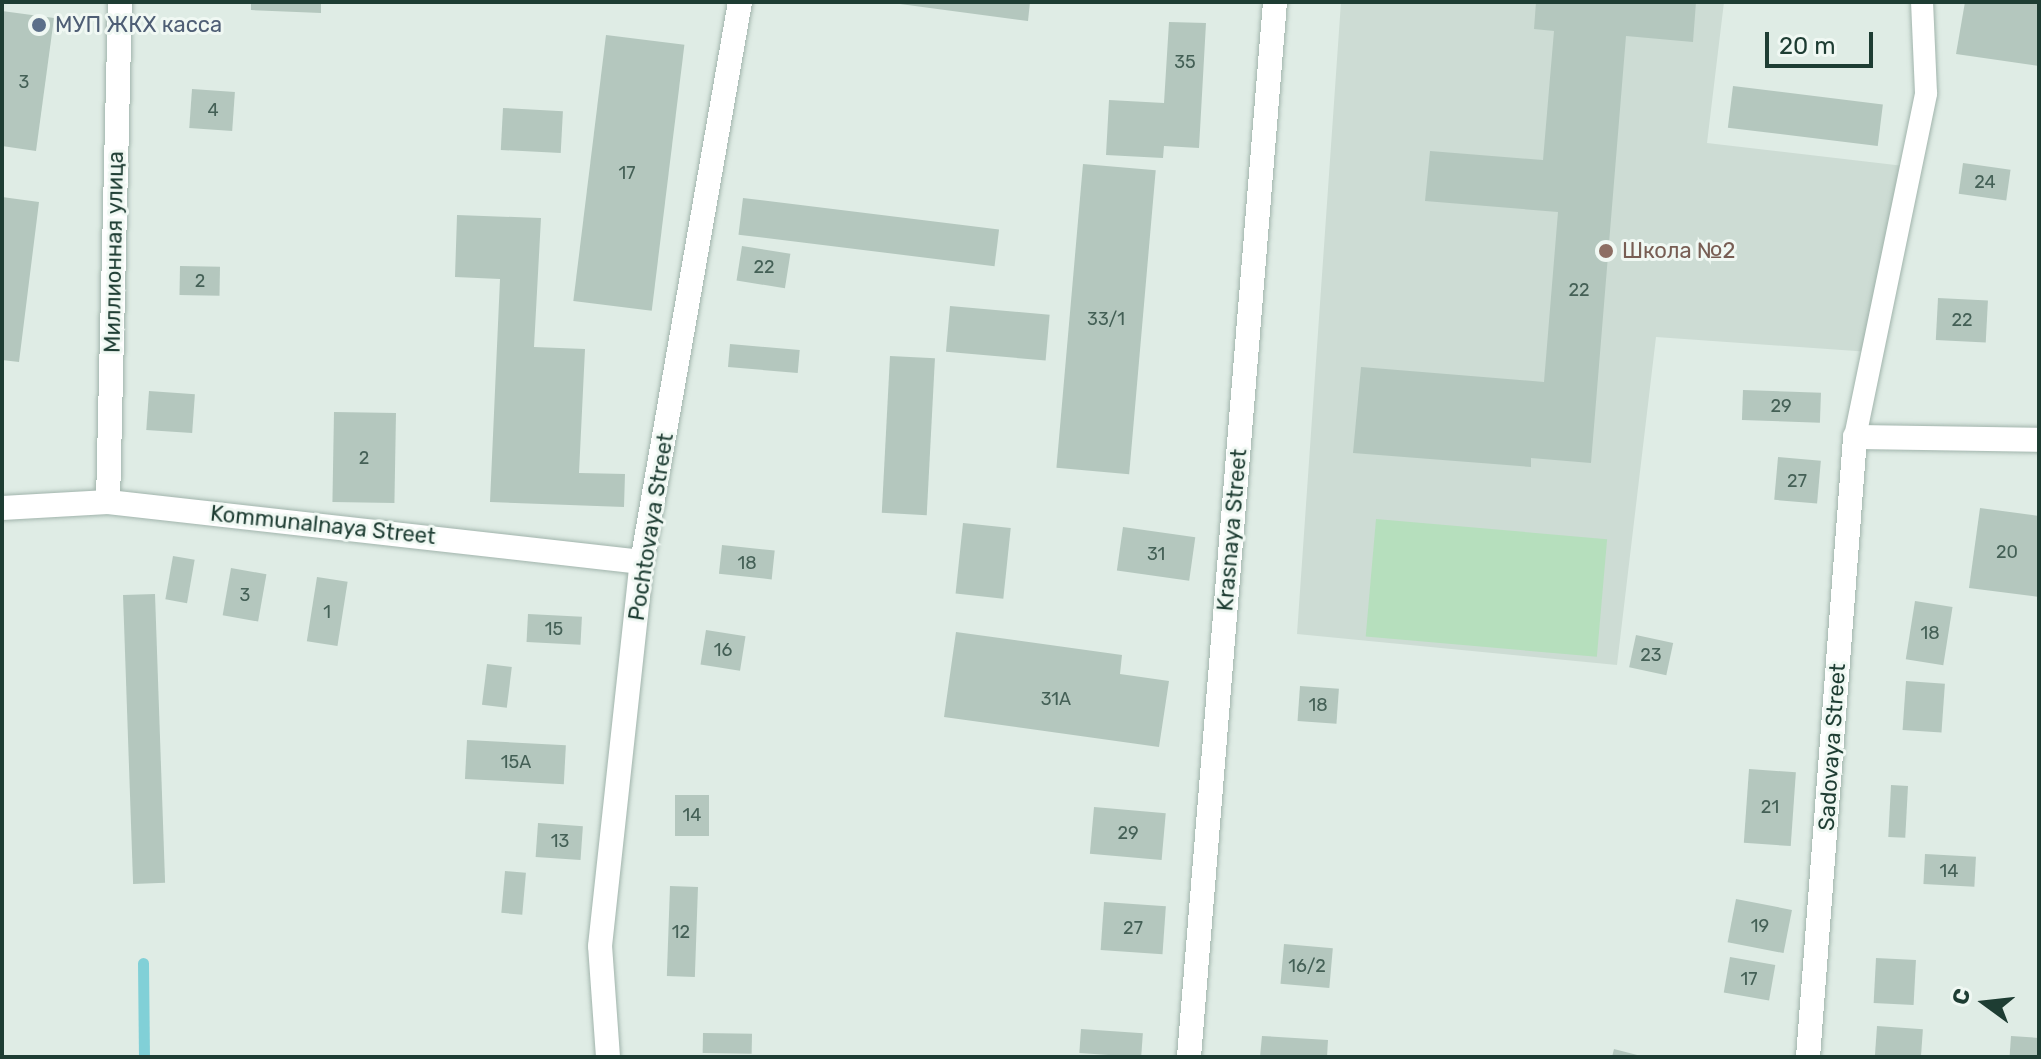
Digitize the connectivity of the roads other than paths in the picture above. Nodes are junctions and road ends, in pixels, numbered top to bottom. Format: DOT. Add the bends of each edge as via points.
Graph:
graph roads {
  1 [pos="120,2"];
  2 [pos="740,2"];
  3 [pos="1275,2"];
  4 [pos="1922,2"];
  5 [pos="1855,437"];
  6 [pos="2039,440"];
  7 [pos="108,502"];
  8 [pos="2,508"];
  9 [pos="642,562"];
  10 [pos="608,1057"];
  11 [pos="1189,1057"];
  12 [pos="1808,1057"];
  1 -- 7 [label="street, Миллионная улица"];
  2 -- 9 [label="street, Pochtovaya Street"];
  3 -- 11 [label="street, Krasnaya Street"];
  4 -- 5 [label="lane" via="1926,93"];
  5 -- 6 [label="street"];
  5 -- 12 [label="street, Sadovaya Street"];
  7 -- 8 [label="street, Kommunalnaya Street"];
  7 -- 9 [label="street, Kommunalnaya Street"];
  9 -- 10 [label="street, Pochtovaya Street" via="600,946"];
}
